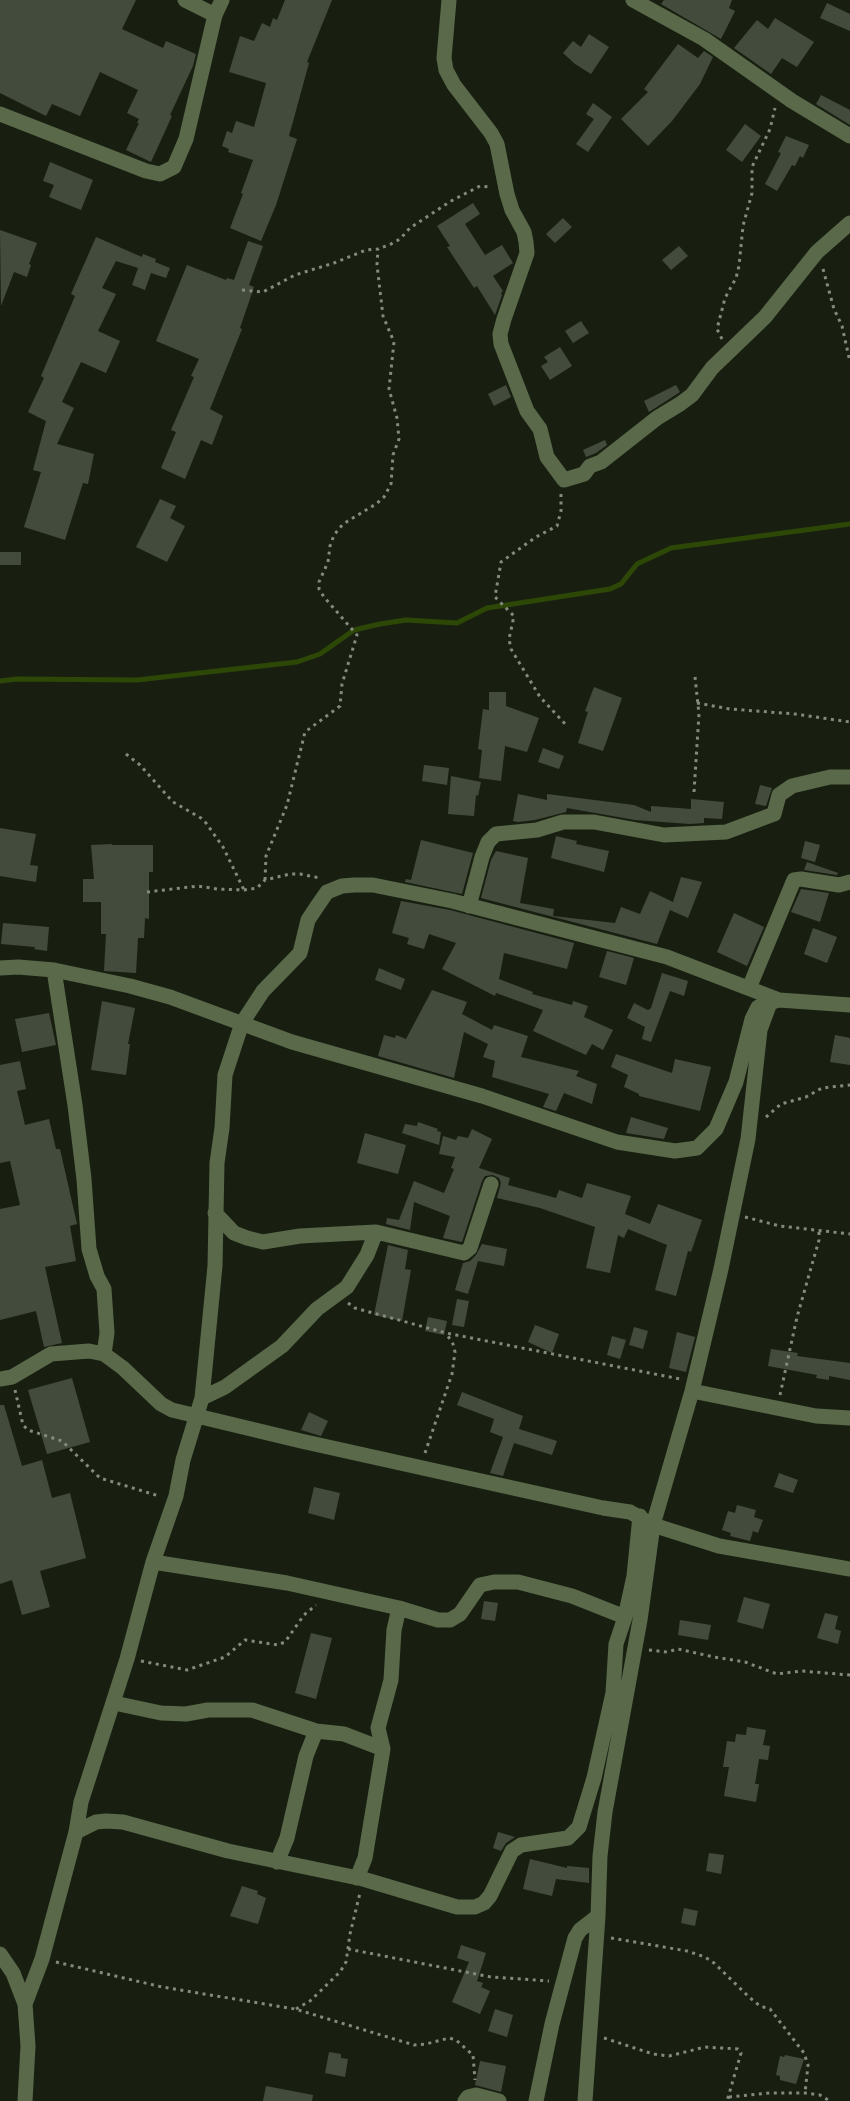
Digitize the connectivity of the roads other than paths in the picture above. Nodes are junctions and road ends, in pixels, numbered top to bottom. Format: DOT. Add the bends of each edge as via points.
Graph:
graph roads {
  1 [pos="185,0"];
  2 [pos="222,0"];
  3 [pos="449,0"];
  4 [pos="633,0"];
  5 [pos="215,15"];
  6 [pos="0,114"];
  7 [pos="850,136"];
  8 [pos="850,223"];
  9 [pos="850,777"];
  10 [pos="850,882"];
  11 [pos="469,906"];
  12 [pos="0,968"];
  13 [pos="54,970"];
  14 [pos="748,988"];
  15 [pos="774,1002"];
  16 [pos="850,1005"];
  17 [pos="242,1023"];
  18 [pos="491,1184"];
  19 [pos="215,1213"];
  20 [pos="376,1232"];
  21 [pos="104,1354"];
  22 [pos="6,1378"];
  23 [pos="693,1386"];
  24 [pos="202,1398"];
  25 [pos="198,1417"];
  26 [pos="850,1418"];
  27 [pos="646,1521"];
  28 [pos="153,1562"];
  29 [pos="850,1569"];
  30 [pos="399,1608"];
  31 [pos="625,1617"];
  32 [pos="114,1703"];
  33 [pos="316,1731"];
  34 [pos="383,1749"];
  35 [pos="76,1832"];
  36 [pos="277,1862"];
  37 [pos="360,1879"];
  38 [pos="598,1916"];
  39 [pos="0,1954"];
  40 [pos="25,2004"];
  41 [pos="471,2098"];
  42 [pos="25,2101"];
  43 [pos="499,2101"];
  44 [pos="536,2101"];
  45 [pos="585,2101"];
  1 -- 5 [label="street"];
  2 -- 5 [label="street"];
  3 -- 8 [label="street" via="446,70 497,144 507,194 524,232 527,253 504,319 501,344 527,411 540,429 544,450 564,480 584,474 692,395 712,368 765,317 814,256"];
  4 -- 7 [label="street" via="704,39"];
  5 -- 6 [label="street" via="186,140 174,167 160,174"];
  9 -- 11 [label="street" via="830,777 792,786 780,795 774,814 726,832 664,835 594,822 563,822 537,830 496,834 482,857"];
  10 -- 14 [label="street" via="839,885 794,880"];
  11 -- 14 [label="street" via="667,957"];
  11 -- 17 [label="street" via="373,885 342,886 327,892 308,920 300,953 263,991"];
  12 -- 13 [label="street"];
  13 -- 17 [label="street" via="170,997"];
  13 -- 21 [label="street" via="78,1126 89,1249 104,1289"];
  14 -- 15 [label="street"];
  15 -- 16 [label="street"];
  15 -- 17 [label="street" via="758,1007 752,1018 736,1082 716,1129 697,1148 675,1151 617,1142 482,1096 322,1052"];
  15 -- 23 [label="street" via="760,1030 748,1139"];
  17 -- 19 [label="street" via="225,1075"];
  18 -- 20 [label="street" via="470,1248 464,1253"];
  19 -- 20 [label="street" via="234,1233 264,1242"];
  19 -- 24 [label="street" via="215,1266"];
  20 -- 24 [label="street" via="347,1287 316,1309 282,1346 225,1387"];
  21 -- 22 [label="street" via="51,1354"];
  21 -- 25 [label="street" via="161,1404"];
  23 -- 26 [label="street" via="816,1416"];
  23 -- 27 [label="street"];
  24 -- 25 [label="street"];
  25 -- 27 [label="street" via="630,1512"];
  25 -- 28 [label="street"];
  27 -- 29 [label="street" via="719,1546"];
  27 -- 31 [label="street"];
  27 -- 38 [label="street" via="635,1648 605,1812"];
  28 -- 30 [label="street" via="287,1583"];
  28 -- 32 [label="street"];
  30 -- 31 [label="street" via="450,1620 466,1607 480,1585 518,1582 572,1596"];
  30 -- 34 [label="street" via="391,1680 378,1728"];
  31 -- 37 [label="street" via="616,1644 613,1693 594,1778 579,1827 568,1838 522,1845 512,1851 490,1896 475,1906 457,1907"];
  32 -- 33 [label="street" via="161,1713 252,1710"];
  32 -- 35 [label="street" via="81,1802"];
  33 -- 34 [label="street" via="344,1734"];
  33 -- 36 [label="street"];
  34 -- 37 [label="street"];
  35 -- 36 [label="street" via="96,1822 123,1822"];
  35 -- 40 [label="street" via="42,1959"];
  36 -- 37 [label="street"];
  38 -- 44 [label="street" via="575,1938"];
  38 -- 45 [label="street"];
  39 -- 40 [label="street" via="13,1973"];
  40 -- 42 [label="street"];
  41 -- 43 [label="street"];
}
